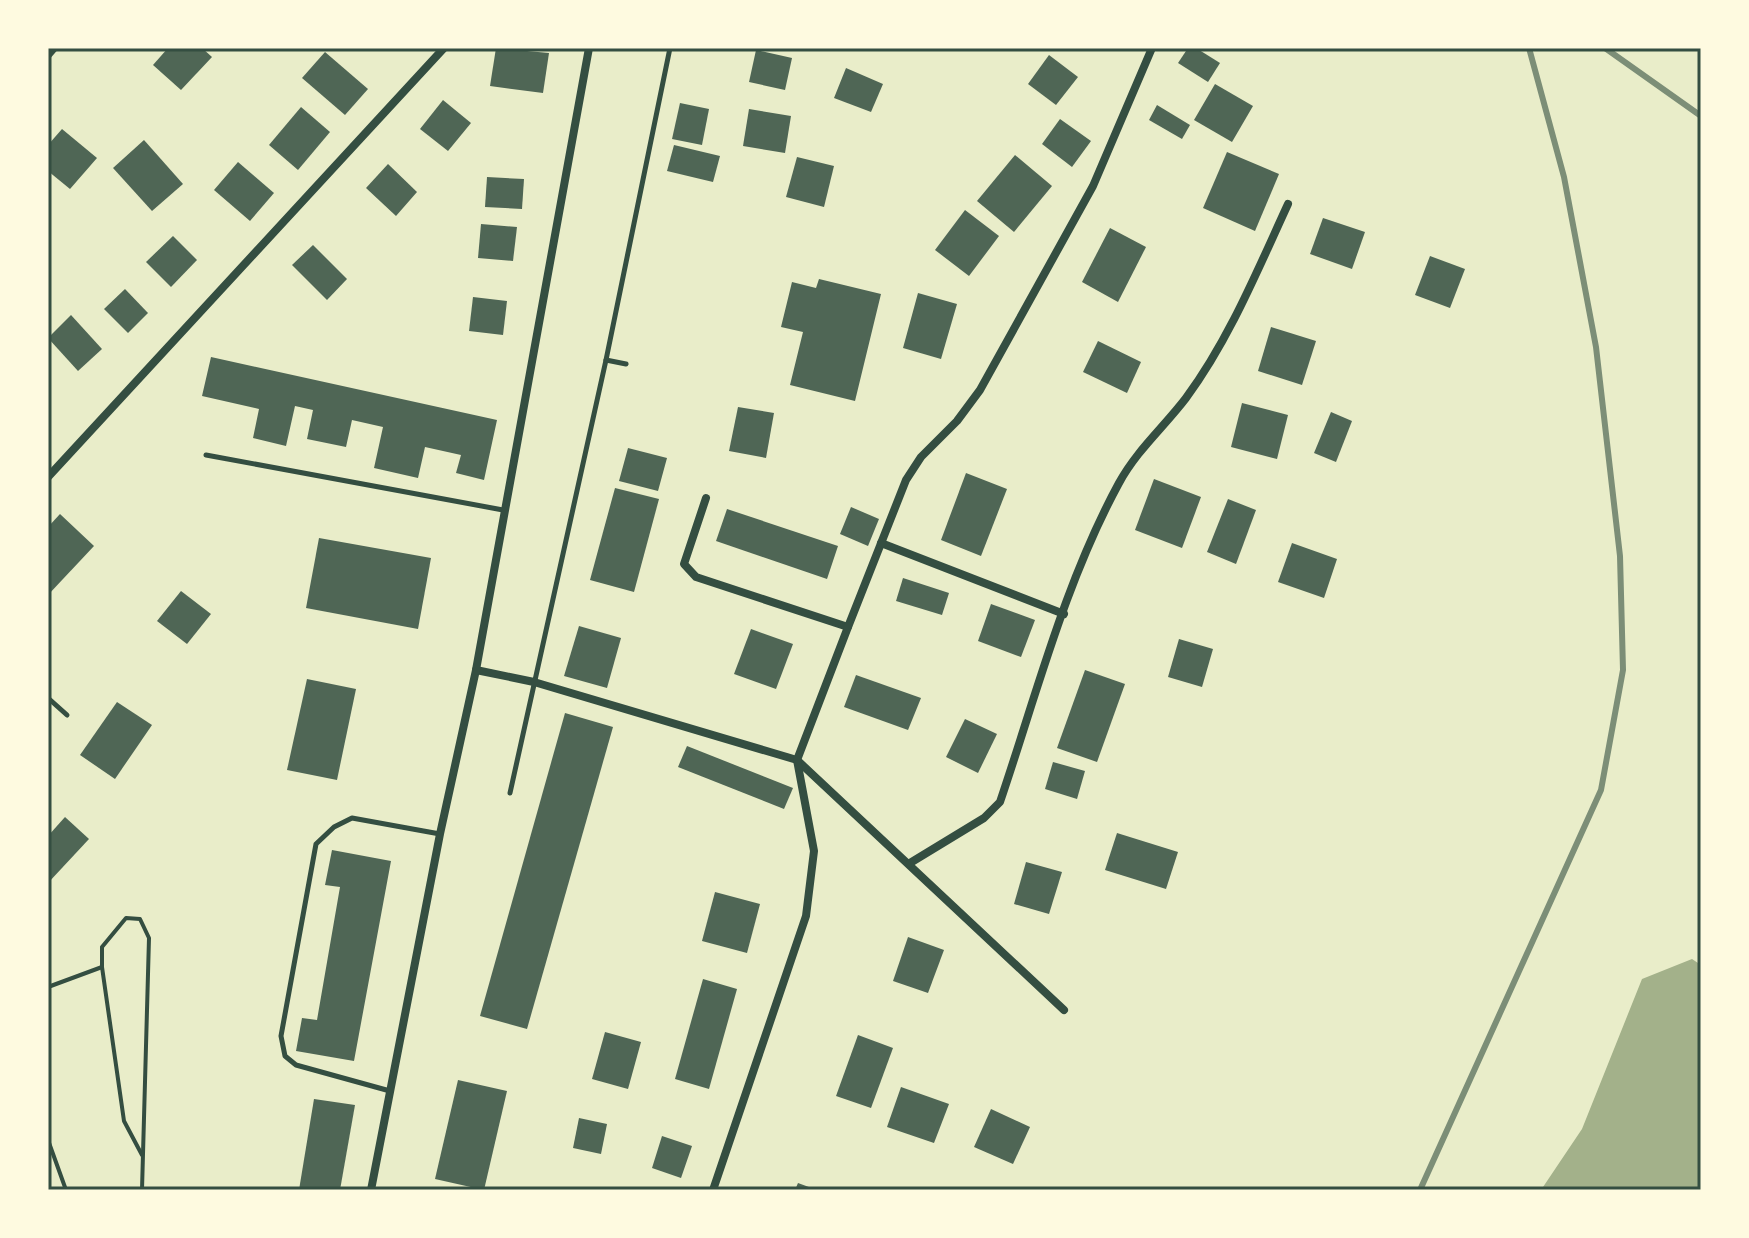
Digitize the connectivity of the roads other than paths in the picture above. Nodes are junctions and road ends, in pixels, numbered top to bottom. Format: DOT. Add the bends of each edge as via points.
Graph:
graph roads {
  1 [pos="54,48"];
  2 [pos="444,48"];
  3 [pos="589,48"];
  4 [pos="670,48"];
  5 [pos="1152,48"];
  6 [pos="48,55"];
  7 [pos="1288,204"];
  8 [pos="606,360"];
  9 [pos="626,364"];
  10 [pos="206,455"];
  11 [pos="48,477"];
  12 [pos="706,498"];
  13 [pos="503,510"];
  14 [pos="881,543"];
  15 [pos="1064,614"];
  16 [pos="848,627"];
  17 [pos="476,670"];
  18 [pos="534,682"];
  19 [pos="48,698"];
  20 [pos="67,715"];
  21 [pos="797,760"];
  22 [pos="510,793"];
  23 [pos="440,834"];
  24 [pos="910,863"];
  25 [pos="1064,1010"];
  26 [pos="390,1091"];
  27 [pos="371,1190"];
  28 [pos="713,1190"];
  1 -- 6 [label="street"];
  2 -- 11 [label="street"];
  3 -- 13 [label="street"];
  4 -- 8 [label="lane"];
  5 -- 14 [label="street" via="1093,186 980,390 906,480"];
  7 -- 15 [label="street" via="1241,306 1187,397 1119,482"];
  8 -- 9 [label="lane"];
  8 -- 18 [label="lane"];
  10 -- 13 [label="lane"];
  12 -- 16 [label="street" via="684,564 687,571"];
  13 -- 17 [label="street"];
  14 -- 15 [label="street"];
  14 -- 16 [label="street"];
  15 -- 24 [label="street" via="1000,802 984,818"];
  16 -- 21 [label="street"];
  17 -- 18 [label="street"];
  17 -- 23 [label="street"];
  18 -- 21 [label="street"];
  18 -- 22 [label="lane"];
  19 -- 20 [label="lane"];
  21 -- 24 [label="street"];
  21 -- 28 [label="street" via="814,851 806,916"];
  23 -- 26 [label="street"];
  23 -- 26 [label="lane" via="352,818 316,844 281,1036 285,1056 296,1065"];
  24 -- 25 [label="street"];
  26 -- 27 [label="street"];
}
